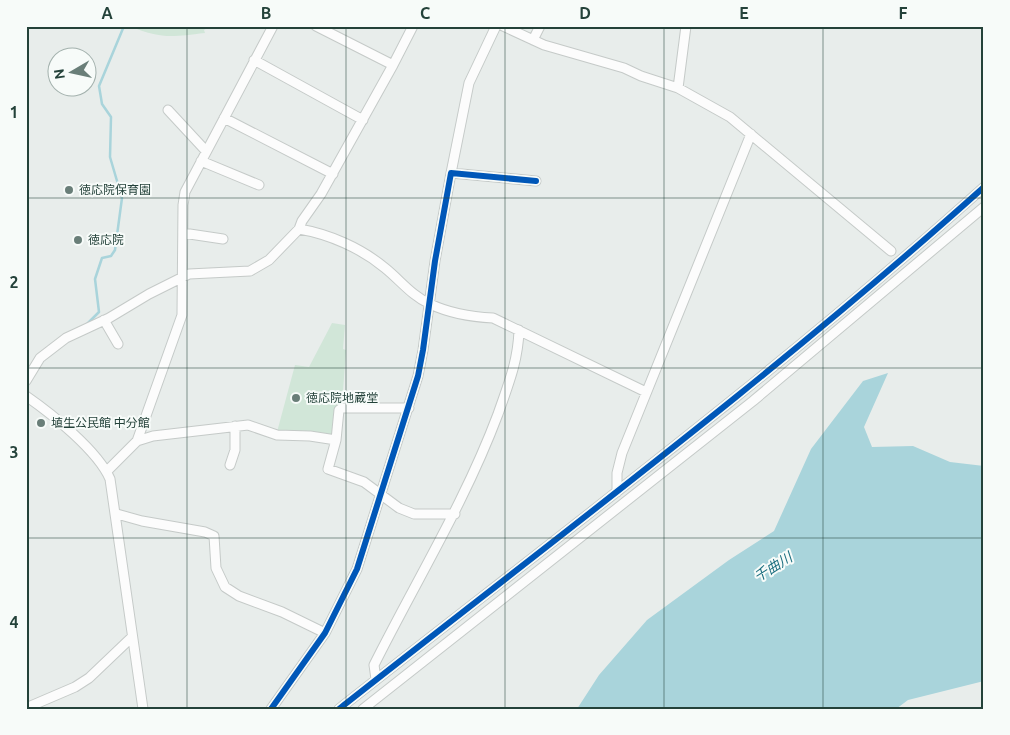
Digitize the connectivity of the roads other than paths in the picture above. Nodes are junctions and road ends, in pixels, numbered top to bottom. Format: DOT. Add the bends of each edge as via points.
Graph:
graph roads {
  1 [pos="273,26"];
  2 [pos="316,26"];
  3 [pos="413,26"];
  4 [pos="496,26"];
  5 [pos="503,26"];
  6 [pos="540,26"];
  7 [pos="686,26"];
  8 [pos="533,40"];
  9 [pos="254,60"];
  10 [pos="393,65"];
  11 [pos="678,88"];
  12 [pos="168,110"];
  13 [pos="224,118"];
  14 [pos="363,120"];
  15 [pos="751,134"];
  16 [pos="206,151"];
  17 [pos="201,161"];
  18 [pos="451,173"];
  19 [pos="333,174"];
  20 [pos="536,181"];
  21 [pos="260,185"];
  22 [pos="984,187"];
  23 [pos="984,207"];
  24 [pos="299,229"];
  25 [pos="183,232"];
  26 [pos="223,239"];
  27 [pos="892,251"];
  28 [pos="183,278"];
  29 [pos="429,304"];
  30 [pos="104,320"];
  31 [pos="520,330"];
  32 [pos="118,344"];
  33 [pos="26,381"];
  34 [pos="646,392"];
  35 [pos="26,396"];
  36 [pos="409,408"];
  37 [pos="235,426"];
  38 [pos="336,440"];
  39 [pos="137,441"];
  40 [pos="230,465"];
  41 [pos="107,472"];
  42 [pos="617,492"];
  43 [pos="381,494"];
  44 [pos="117,514"];
  45 [pos="455,514"];
  46 [pos="325,633"];
  47 [pos="132,638"];
  48 [pos="376,679"];
  49 [pos="26,708"];
  50 [pos="143,709"];
  51 [pos="271,709"];
  52 [pos="339,709"];
  53 [pos="363,709"];
  1 -- 9 [label="street"];
  2 -- 10 [label="street"];
  3 -- 10 [label="street"];
  4 -- 18 [label="street" via="469,83"];
  5 -- 8 [label="street"];
  6 -- 8 [label="street"];
  7 -- 11 [label="street"];
  8 -- 11 [label="street"];
  9 -- 13 [label="street"];
  9 -- 14 [label="street"];
  10 -- 14 [label="street"];
  11 -- 15 [label="street" via="730,117"];
  12 -- 16 [label="street"];
  13 -- 16 [label="street"];
  13 -- 19 [label="street"];
  14 -- 19 [label="street"];
  15 -- 27 [label="street"];
  15 -- 34 [label="street"];
  16 -- 17 [label="street"];
  17 -- 21 [label="street"];
  17 -- 25 [label="street" via="185,192"];
  18 -- 20 [label="street"];
  18 -- 29 [label="street"];
  19 -- 24 [label="street"];
  22 -- 42 [label="street" via="896,266"];
  23 -- 53 [label="street" via="754,401"];
  24 -- 28 [label="street" via="269,260 255,268 238,273 189,274"];
  24 -- 29 [label="street" via="338,239 385,267"];
  25 -- 26 [label="street"];
  25 -- 28 [label="street"];
  28 -- 30 [label="street"];
  28 -- 39 [label="street" via="179,323"];
  29 -- 31 [label="street" via="476,318 493,318"];
  29 -- 36 [label="street" via="423,350"];
  30 -- 32 [label="street"];
  30 -- 33 [label="street" via="66,338 40,358"];
  31 -- 34 [label="street"];
  31 -- 45 [label="street" via="517,361 481,459"];
  34 -- 42 [label="street" via="622,453 617,472"];
  35 -- 41 [label="street" via="61,422"];
  36 -- 38 [label="street" via="342,408 339,410"];
  36 -- 43 [label="street"];
  37 -- 38 [label="street" via="248,426 277,435"];
  37 -- 39 [label="street" via="153,436"];
  37 -- 40 [label="street" via="235,450"];
  38 -- 43 [label="street" via="328,469 364,482"];
  39 -- 41 [label="street"];
  41 -- 44 [label="street"];
  42 -- 48 [label="street"];
  43 -- 45 [label="street" via="399,508 414,514"];
  43 -- 46 [label="street" via="356,569"];
  44 -- 46 [label="street" via="214,536 216,568 225,587"];
  44 -- 47 [label="street"];
  45 -- 48 [label="street" via="374,665"];
  46 -- 51 [label="street"];
  47 -- 49 [label="street" via="75,688"];
  47 -- 50 [label="street"];
  48 -- 52 [label="street"];
}
